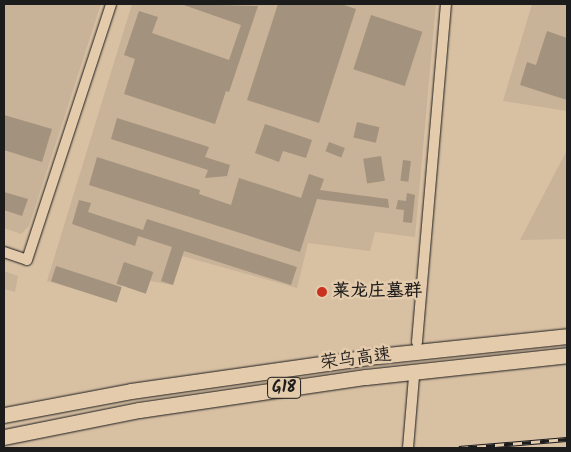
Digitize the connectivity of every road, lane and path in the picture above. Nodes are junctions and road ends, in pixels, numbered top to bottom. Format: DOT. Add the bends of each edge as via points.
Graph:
graph roads {
  1 [pos="111,4"];
  2 [pos="446,4"];
  3 [pos="4,252"];
  4 [pos="567,336"];
  5 [pos="417,342"];
  6 [pos="567,355"];
  7 [pos="414,377"];
  8 [pos="4,416"];
  9 [pos="4,437"];
  10 [pos="408,448"];
  1 -- 3 [label="street" via="27,260"];
  2 -- 5 [label="street"];
  4 -- 8 [label="highway, 荣乌高速 / G18" via="358,359 131,391"];
  6 -- 9 [label="highway, 荣乌高速 / G18" via="366,376 138,410"];
  7 -- 10 [label="street"];
}
